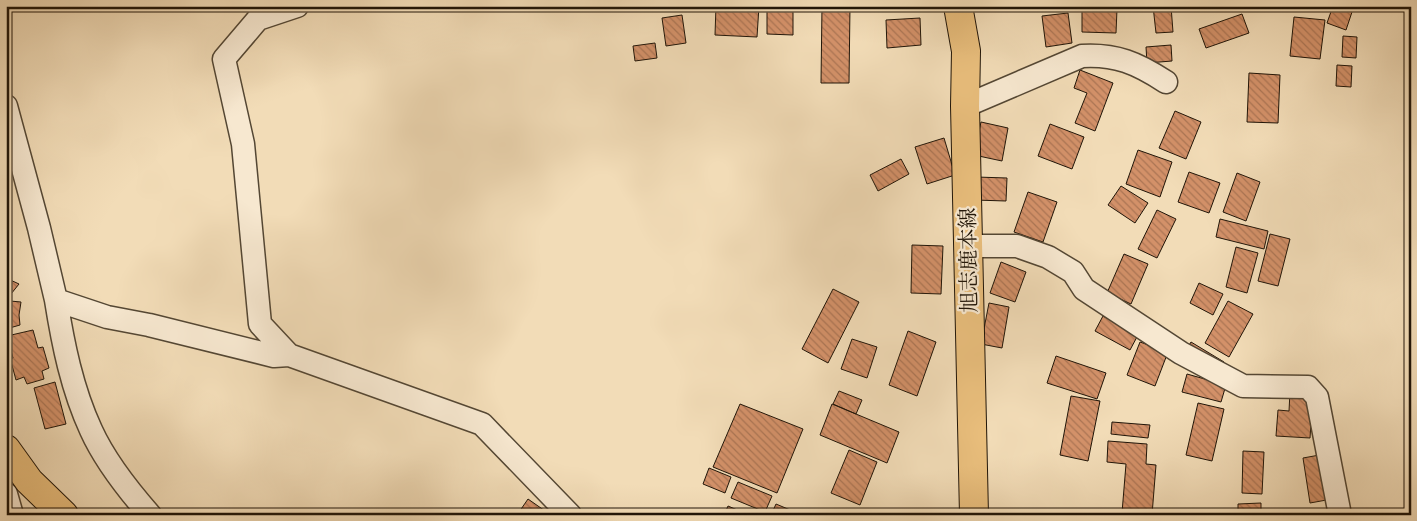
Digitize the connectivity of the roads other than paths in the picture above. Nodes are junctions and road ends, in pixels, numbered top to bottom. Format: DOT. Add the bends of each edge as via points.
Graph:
graph roads {
  1 [pos="297,6"];
  2 [pos="958,6"];
  3 [pos="1166,82"];
  4 [pos="6,106"];
  5 [pos="965,106"];
  6 [pos="969,246"];
  7 [pos="56,300"];
  8 [pos="289,355"];
  9 [pos="6,450"];
  10 [pos="6,494"];
  11 [pos="12,515"];
  12 [pos="64,515"];
  13 [pos="150,515"];
  14 [pos="570,515"];
  15 [pos="974,515"];
  16 [pos="1340,515"];
  1 -- 8 [label="street" via="258,19 224,59 243,144 260,324"];
  2 -- 5 [label="main road, 旭志鹿本線" via="966,51"];
  3 -- 5 [label="street" via="1117,57 1082,56"];
  4 -- 7 [label="street"];
  5 -- 6 [label="main road, 旭志鹿本線"];
  6 -- 15 [label="main road, 旭志鹿本線"];
  6 -- 16 [label="street" via="1017,246 1048,257 1073,272 1084,289 1181,353 1243,386 1308,387 1317,397"];
  7 -- 8 [label="street" via="107,317 274,356"];
  7 -- 13 [label="street" via="62,341 91,430 113,468"];
  8 -- 14 [label="street" via="482,424"];
  9 -- 12 [label="main road" via="29,481"];
  10 -- 11 [label="street"];
}
